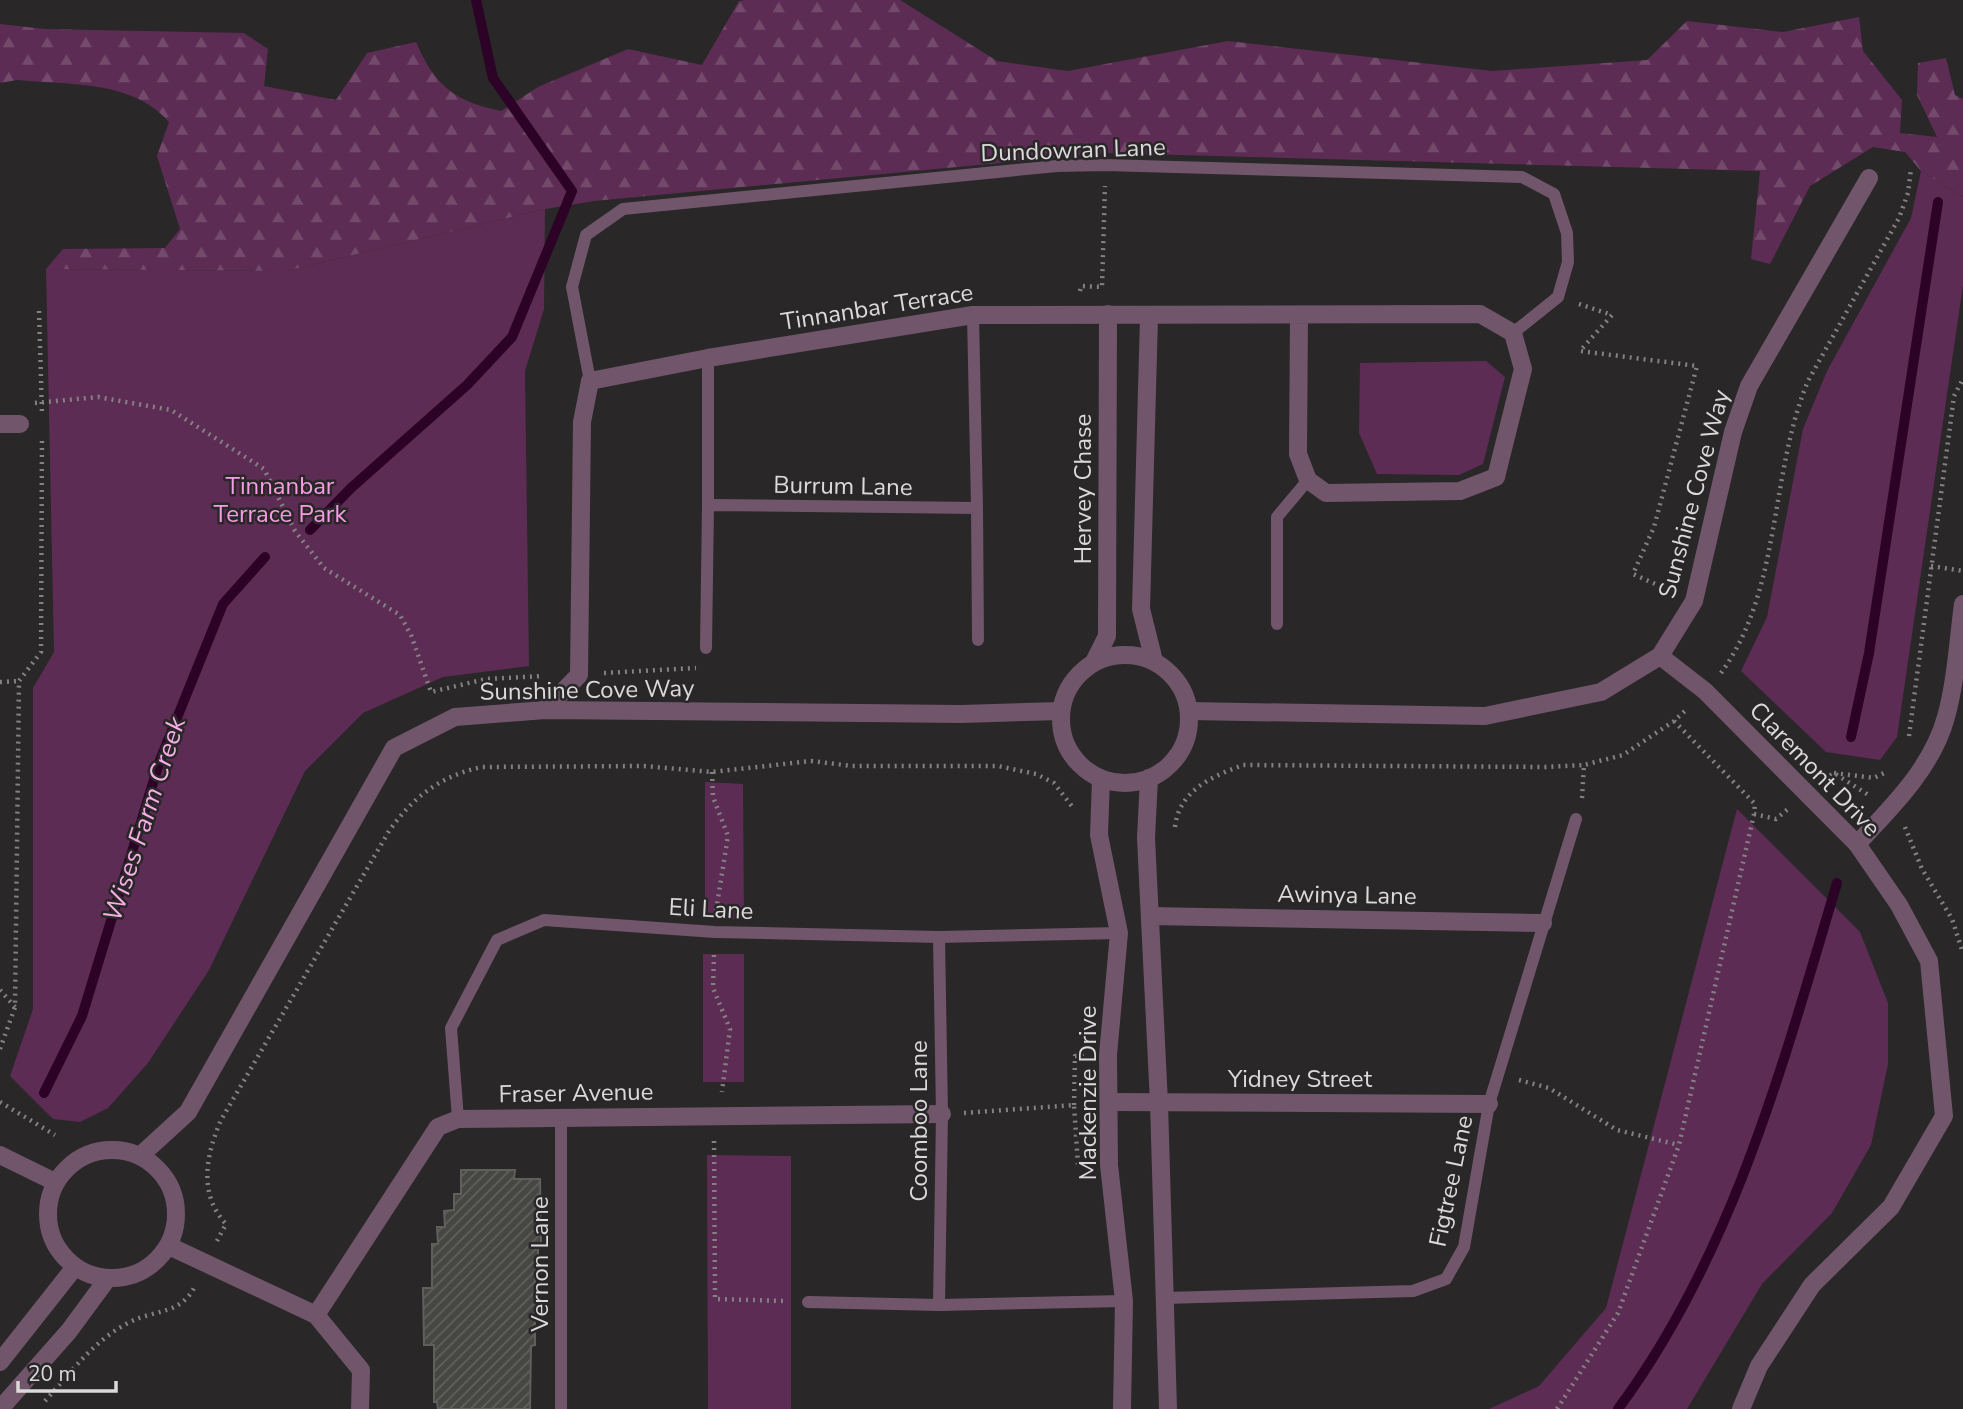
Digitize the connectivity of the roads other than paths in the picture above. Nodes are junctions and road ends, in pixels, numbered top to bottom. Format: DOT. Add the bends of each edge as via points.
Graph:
graph roads {
  1 [pos="1868,178"];
  2 [pos="1108,314"];
  3 [pos="973,315"];
  4 [pos="1299,316"];
  5 [pos="1149,317"];
  6 [pos="1513,333"];
  7 [pos="708,358"];
  8 [pos="590,382"];
  9 [pos="0,424"];
  10 [pos="20,424"];
  11 [pos="1308,480"];
  12 [pos="708,505"];
  13 [pos="977,508"];
  14 [pos="1963,604"];
  15 [pos="1278,624"];
  16 [pos="978,640"];
  17 [pos="706,648"];
  18 [pos="1660,656"];
  19 [pos="1154,661"];
  20 [pos="1094,662"];
  21 [pos="545,710"];
  22 [pos="1060,711"];
  23 [pos="1189,711"];
  24 [pos="1149,778"];
  25 [pos="1101,779"];
  26 [pos="1576,819"];
  27 [pos="1857,844"];
  28 [pos="1150,916"];
  29 [pos="1543,923"];
  30 [pos="1119,933"];
  31 [pos="939,937"];
  32 [pos="1110,1102"];
  33 [pos="1159,1103"];
  34 [pos="1489,1104"];
  35 [pos="942,1114"];
  36 [pos="1944,1116"];
  37 [pos="1963,1116"];
  38 [pos="458,1119"];
  39 [pos="561,1119"];
  40 [pos="0,1155"];
  41 [pos="141,1156"];
  42 [pos="55,1182"];
  43 [pos="169,1246"];
  44 [pos="75,1267"];
  45 [pos="108,1278"];
  46 [pos="1165,1297"];
  47 [pos="1124,1301"];
  48 [pos="808,1302"];
  49 [pos="939,1305"];
  50 [pos="316,1315"];
  51 [pos="0,1362"];
  52 [pos="0,1409"];
  53 [pos="360,1409"];
  54 [pos="561,1409"];
  55 [pos="1122,1409"];
  56 [pos="1168,1409"];
  57 [pos="1741,1409"];
  1 -- 18 [label="street, Sunshine Cove Way" via="1749,386 1733,432 1694,601"];
  2 -- 3 [label="street, Tinnanbar Terrace"];
  2 -- 5 [label="street, Tinnanbar Terrace"];
  2 -- 20 [label="street, Hervey Chase" via="1107,636"];
  3 -- 7 [label="street, Tinnanbar Terrace"];
  3 -- 13 [label="lane"];
  4 -- 5 [label="street, Tinnanbar Terrace"];
  4 -- 6 [label="street, Tinnanbar Terrace" via="1480,314"];
  4 -- 11 [label="street" via="1298,454"];
  5 -- 19 [label="street" via="1141,609"];
  6 -- 8 [label="lane, Dundowran Lane" via="1558,297 1568,262 1567,233 1554,194 1522,177 1057,166 623,209 586,235 572,287"];
  6 -- 11 [label="street" via="1523,369 1496,477 1460,491 1326,493"];
  7 -- 8 [label="street, Tinnanbar Terrace"];
  7 -- 12 [label="lane"];
  8 -- 21 [label="street" via="582,422 579,675"];
  9 -- 10 [label="street"];
  11 -- 15 [label="lane" via="1277,517"];
  12 -- 13 [label="lane, Burrum Lane"];
  12 -- 17 [label="lane"];
  13 -- 16 [label="lane"];
  14 -- 27 [label="street" via="1947,715 1940,734 1904,795"];
  18 -- 23 [label="street, Sunshine Cove Way" via="1601,692 1485,716"];
  18 -- 27 [label="street, Claremont Drive" via="1705,691"];
  19 -- 20 [label="street" via="1123,655"];
  19 -- 23 [label="street" via="1181,686"];
  20 -- 22 [label="street" via="1067,690"];
  21 -- 22 [label="street, Sunshine Cove Way"];
  21 -- 41 [label="street, Sunshine Cove Way" via="455,718 394,748 188,1112"];
  22 -- 25 [label="street" via="1064,741 1082,767"];
  23 -- 24 [label="street" via="1188,733 1179,755"];
  24 -- 25 [label="street" via="1128,783"];
  24 -- 28 [label="street"];
  25 -- 30 [label="street, Mackenzie Drive" via="1099,835"];
  26 -- 29 [label="lane, Figtree Lane"];
  27 -- 36 [label="street, Claremont Drive" via="1899,905 1929,961"];
  28 -- 29 [label="street, Awinya Lane"];
  28 -- 33 [label="street"];
  29 -- 34 [label="lane, Figtree Lane"];
  30 -- 31 [label="lane, Eli Lane"];
  30 -- 32 [label="street, Mackenzie Drive" via="1108,1055"];
  31 -- 35 [label="lane, Coomboo Lane"];
  31 -- 38 [label="lane, Eli Lane" via="715,932 544,919 497,940 451,1028"];
  32 -- 33 [label="street, Yidney Street"];
  32 -- 47 [label="street, Mackenzie Drive" via="1109,1165"];
  33 -- 34 [label="street, Yidney Street"];
  33 -- 46 [label="street"];
  34 -- 46 [label="lane, Figtree Lane" via="1464,1247 1447,1279 1413,1291"];
  35 -- 39 [label="street, Fraser Avenue"];
  35 -- 49 [label="lane, Coomboo Lane"];
  36 -- 37 [label="street"];
  36 -- 57 [label="street" via="1891,1207 1811,1285 1759,1366"];
  38 -- 39 [label="street, Fraser Avenue"];
  38 -- 50 [label="street" via="438,1127"];
  39 -- 54 [label="lane, Vernon Lane"];
  40 -- 42 [label="street"];
  41 -- 42 [label="street" via="115,1149 82,1156"];
  41 -- 43 [label="street" via="160,1168 172,1187 177,1220"];
  42 -- 44 [label="street" via="49,1231 59,1251"];
  43 -- 45 [label="street" via="141,1272"];
  43 -- 50 [label="street"];
  44 -- 45 [label="street"];
  44 -- 51 [label="street"];
  45 -- 52 [label="street" via="69,1331"];
  46 -- 56 [label="street"];
  47 -- 49 [label="lane"];
  47 -- 55 [label="street, Mackenzie Drive"];
  48 -- 49 [label="lane"];
  50 -- 53 [label="street" via="361,1370"];
}
